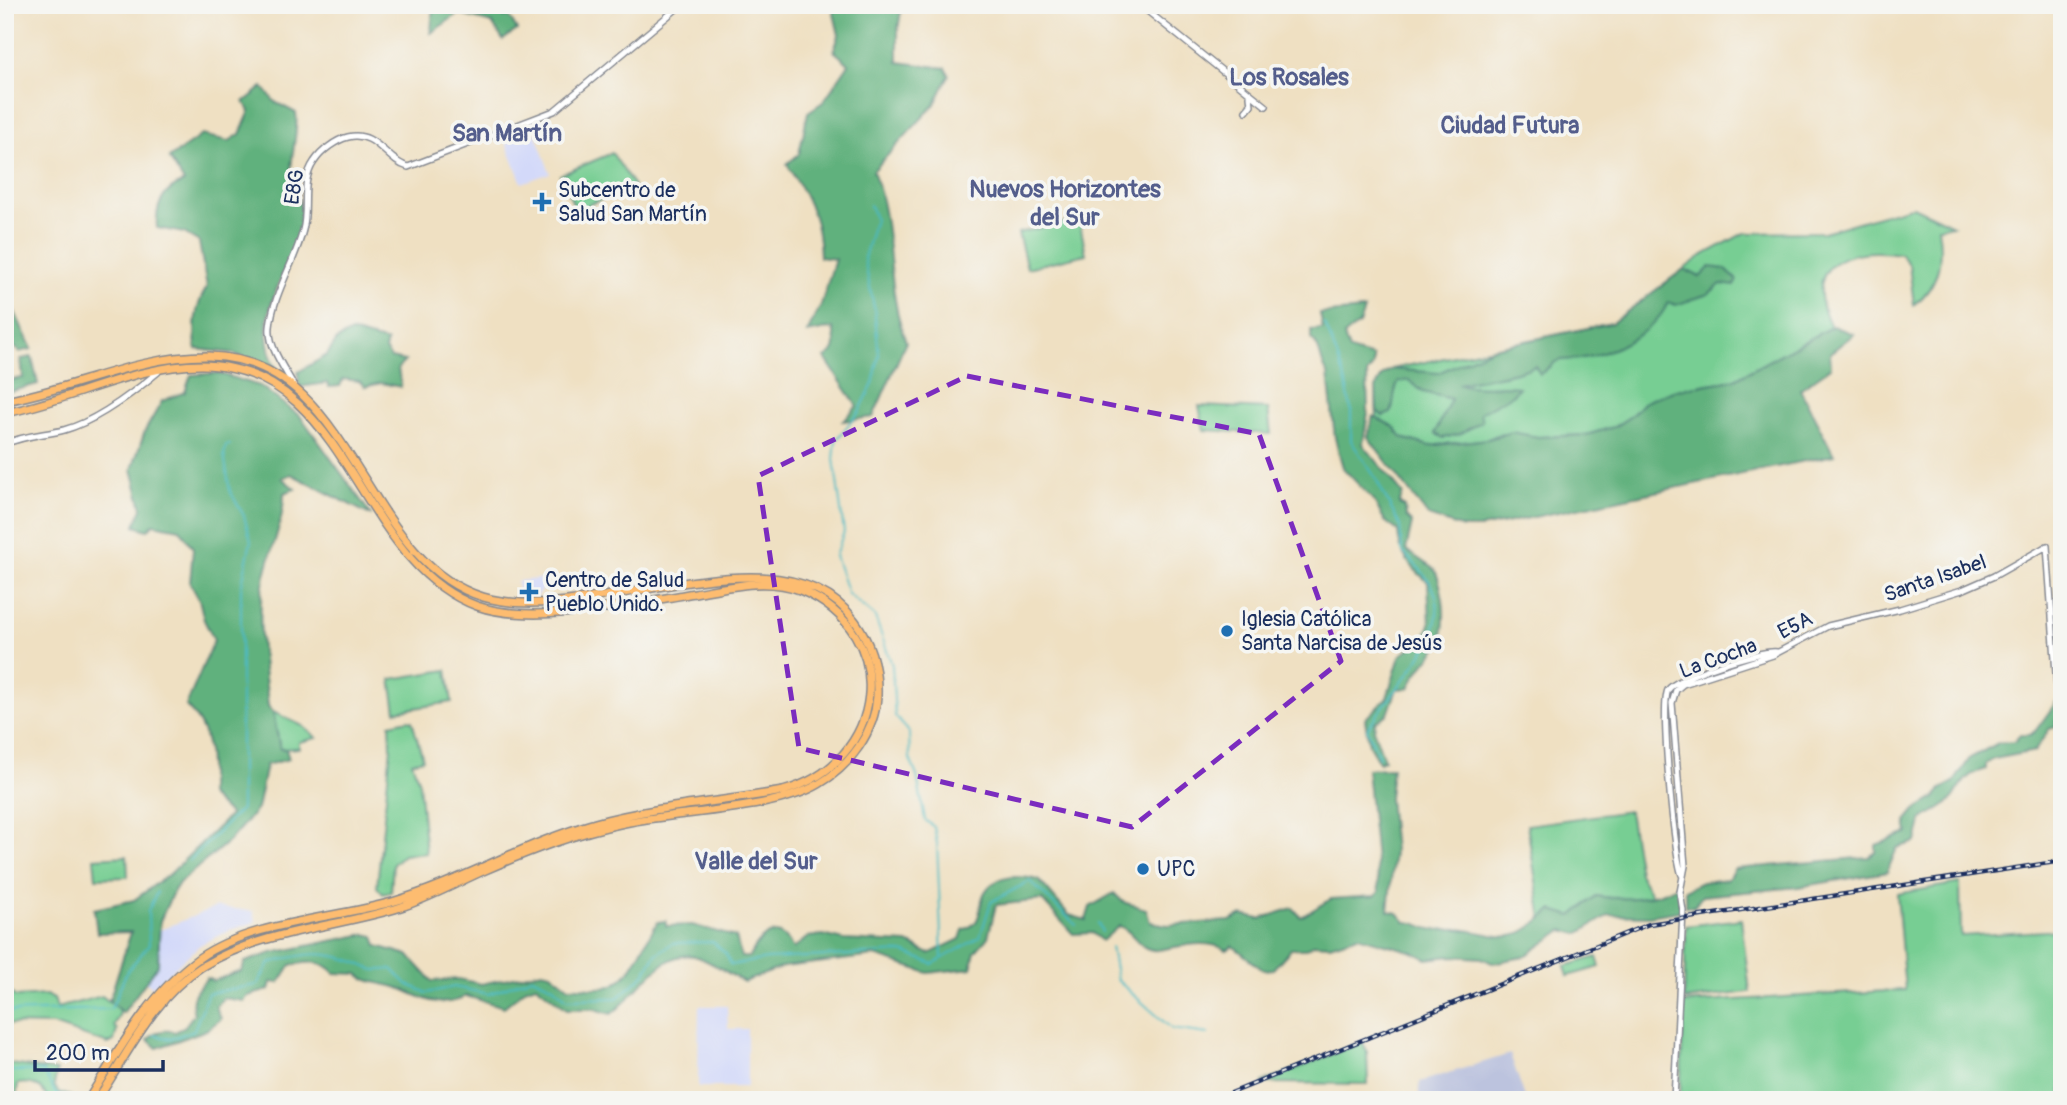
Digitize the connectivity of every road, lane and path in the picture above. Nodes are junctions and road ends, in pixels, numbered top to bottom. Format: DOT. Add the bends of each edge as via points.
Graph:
graph roads {
  1 [pos="681,5"];
  2 [pos="1140,5"];
  3 [pos="1250,96"];
  4 [pos="1266,106"];
  5 [pos="1246,111"];
  6 [pos="158,372"];
  7 [pos="296,389"];
  8 [pos="5,401"];
  9 [pos="5,413"];
  10 [pos="5,444"];
  11 [pos="357,464"];
  12 [pos="349,469"];
  13 [pos="1828,626"];
  14 [pos="1777,652"];
  15 [pos="2062,758"];
  16 [pos="323,921"];
  17 [pos="88,1100"];
  18 [pos="97,1100"];
  19 [pos="1674,1100"];
  1 -- 7 [label="street, E8G" via="564,104 533,120 408,167 374,142 357,136 342,139 319,155 305,187 302,233 270,325 274,347"];
  2 -- 3 [label="street"];
  3 -- 4 [label="street"];
  3 -- 5 [label="street"];
  6 -- 9 [label="main road"];
  6 -- 10 [label="street" via="77,425"];
  6 -- 12 [label="main road" via="203,365 258,378 300,403"];
  7 -- 8 [label="main road" via="263,369 199,356 150,362"];
  7 -- 11 [label="main road"];
  11 -- 12 [label="main road"];
  11 -- 16 [label="main road" via="411,547 441,576 479,596 526,604 566,602 753,575 788,578 825,593 847,611 864,635 875,663 877,697 858,748 816,787 780,799 589,831 552,842 402,906"];
  12 -- 16 [label="main road" via="414,564 463,600 494,610 543,614 742,585 792,587 831,607 846,621 865,658 870,693 863,725 848,752 814,780 783,791 596,823 522,847 405,898"];
  13 -- 14 [label="street, E5A"];
  13 -- 15 [label="street, Santa Isabel" via="1962,590 2047,546"];
  14 -- 19 [label="street, La Cocha" via="1689,676 1672,684 1665,701 1683,907"];
  16 -- 17 [label="main road" via="261,931 221,946 179,973 142,1018"];
  16 -- 18 [label="main road" via="244,946 190,975 152,1016"];
}
